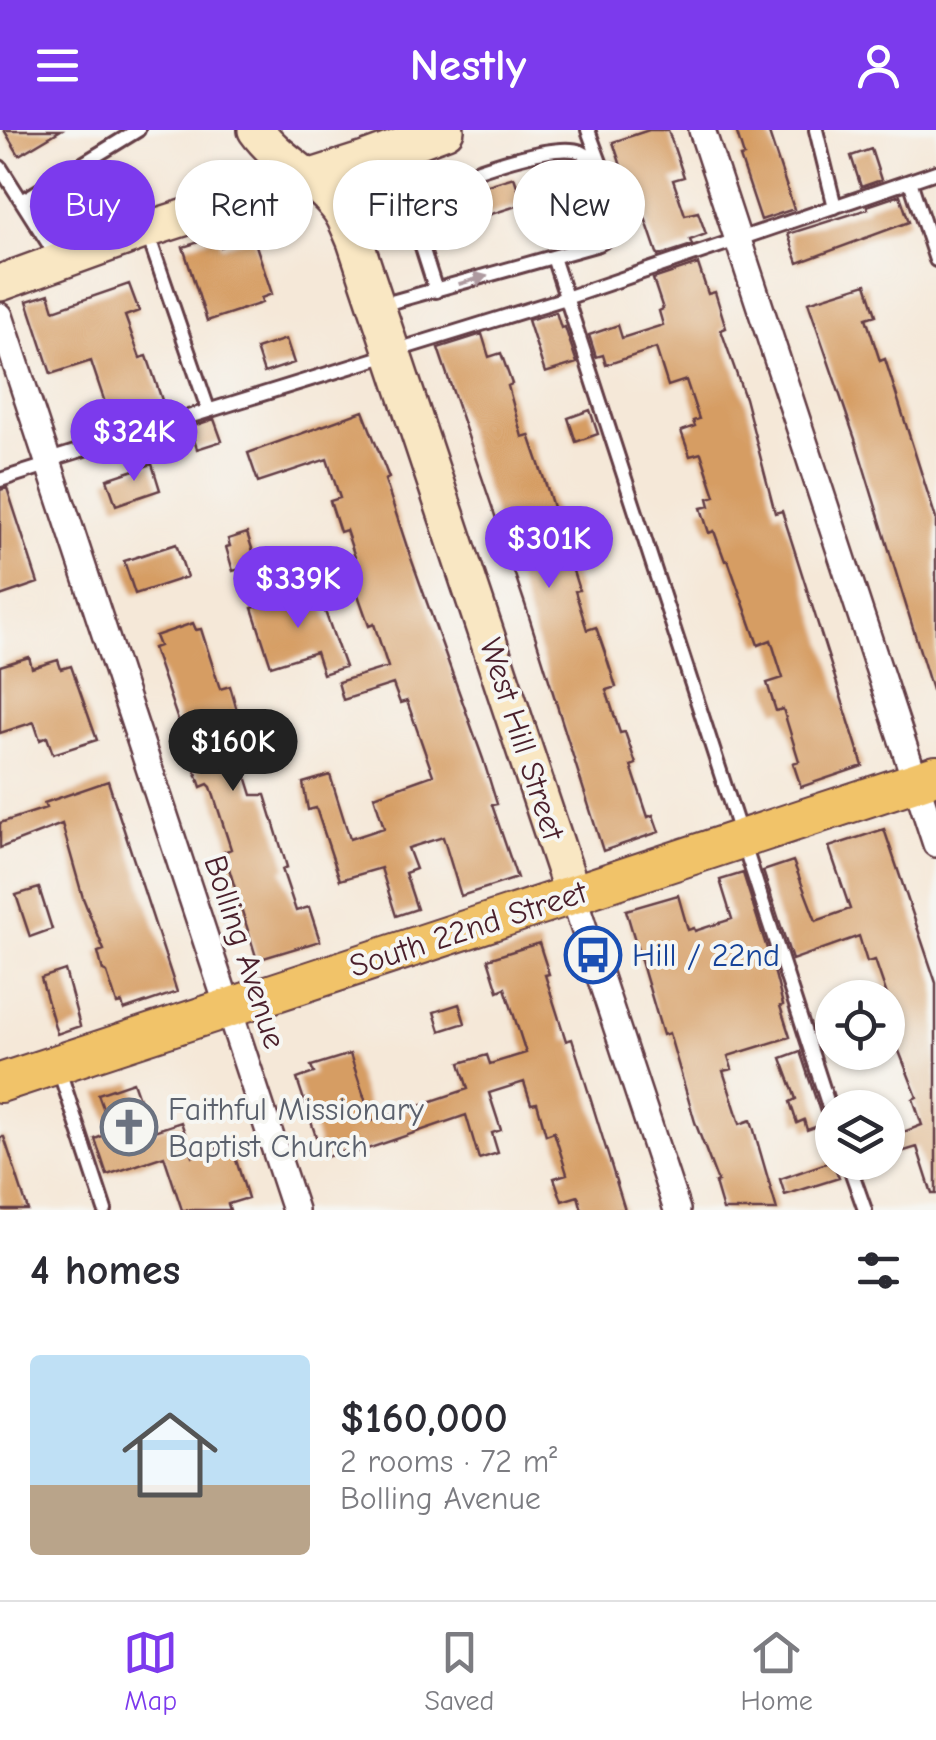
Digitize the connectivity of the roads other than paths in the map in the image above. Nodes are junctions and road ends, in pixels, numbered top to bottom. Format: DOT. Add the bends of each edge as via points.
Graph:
graph roads {
  1 [pos="138,130"];
  2 [pos="256,130"];
  3 [pos="446,130"];
  4 [pos="588,130"];
  5 [pos="702,130"];
  6 [pos="816,130"];
  7 [pos="403,140"];
  8 [pos="285,160"];
  9 [pos="514,160"];
  10 [pos="590,160"];
  11 [pos="598,160"];
  12 [pos="0,167"];
  13 [pos="936,172"];
  14 [pos="313,176"];
  15 [pos="313,182"];
  16 [pos="910,182"];
  17 [pos="22,200"];
  18 [pos="333,201"];
  19 [pos="835,207"];
  20 [pos="738,240"];
  21 [pos="92,250"];
  22 [pos="153,250"];
  23 [pos="358,250"];
  24 [pos="423,250"];
  25 [pos="578,250"];
  26 [pos="553,257"];
  27 [pos="936,260"];
  28 [pos="60,262"];
  29 [pos="0,283"];
  30 [pos="436,291"];
  31 [pos="566,298"];
  32 [pos="379,306"];
  33 [pos="0,316"];
  34 [pos="394,352"];
  35 [pos="208,409"];
  36 [pos="50,462"];
  37 [pos="0,480"];
  38 [pos="926,778"];
  39 [pos="741,839"];
  40 [pos="936,844"];
  41 [pos="574,895"];
  42 [pos="229,1008"];
  43 [pos="57,1064"];
  44 [pos="0,1083"];
  45 [pos="823,1090"];
  46 [pos="854,1180"];
  47 [pos="104,1210"];
  48 [pos="295,1210"];
  49 [pos="677,1210"];
  50 [pos="865,1210"];
  1 -- 17 [label="lane"];
  2 -- 8 [label="street, West Hill Street"];
  3 -- 7 [label="street"];
  4 -- 11 [label="lane"];
  5 -- 20 [label="street"];
  6 -- 19 [label="lane"];
  7 -- 14 [label="street"];
  9 -- 10 [label="lane" via="557,150 580,151"];
  12 -- 17 [label="lane"];
  13 -- 16 [label="lane"];
  15 -- 18 [label="street, West Hill Street"];
  16 -- 19 [label="lane"];
  16 -- 27 [label="lane"];
  17 -- 28 [label="lane"];
  19 -- 20 [label="lane"];
  20 -- 31 [label="lane"];
  20 -- 38 [label="street"];
  21 -- 28 [label="street"];
  22 -- 35 [label="lane"];
  23 -- 32 [label="street, West Hill Street"];
  24 -- 30 [label="lane"];
  25 -- 26 [label="lane"];
  30 -- 26 [label="lane, one-way"];
  26 -- 31 [label="lane"];
  28 -- 29 [label="street"];
  30 -- 32 [label="lane"];
  31 -- 34 [label="lane"];
  31 -- 39 [label="lane"];
  32 -- 34 [label="street, West Hill Street"];
  33 -- 36 [label="street, Bolling Avenue"];
  34 -- 35 [label="lane"];
  34 -- 41 [label="street, West Hill Street"];
  35 -- 36 [label="lane"];
  36 -- 37 [label="lane"];
  36 -- 42 [label="street, Bolling Avenue"];
  38 -- 39 [label="main road, South 22nd Street"];
  38 -- 40 [label="street"];
  39 -- 41 [label="main road, South 22nd Street"];
  39 -- 45 [label="lane"];
  41 -- 42 [label="main road, South 22nd Street"];
  41 -- 49 [label="street, West Hill Street"];
  42 -- 43 [label="main road, South 22nd Street"];
  42 -- 48 [label="street, Bolling Avenue"];
  43 -- 44 [label="main road, South 22nd Street"];
  43 -- 47 [label="lane"];
  46 -- 50 [label="lane"];
}
